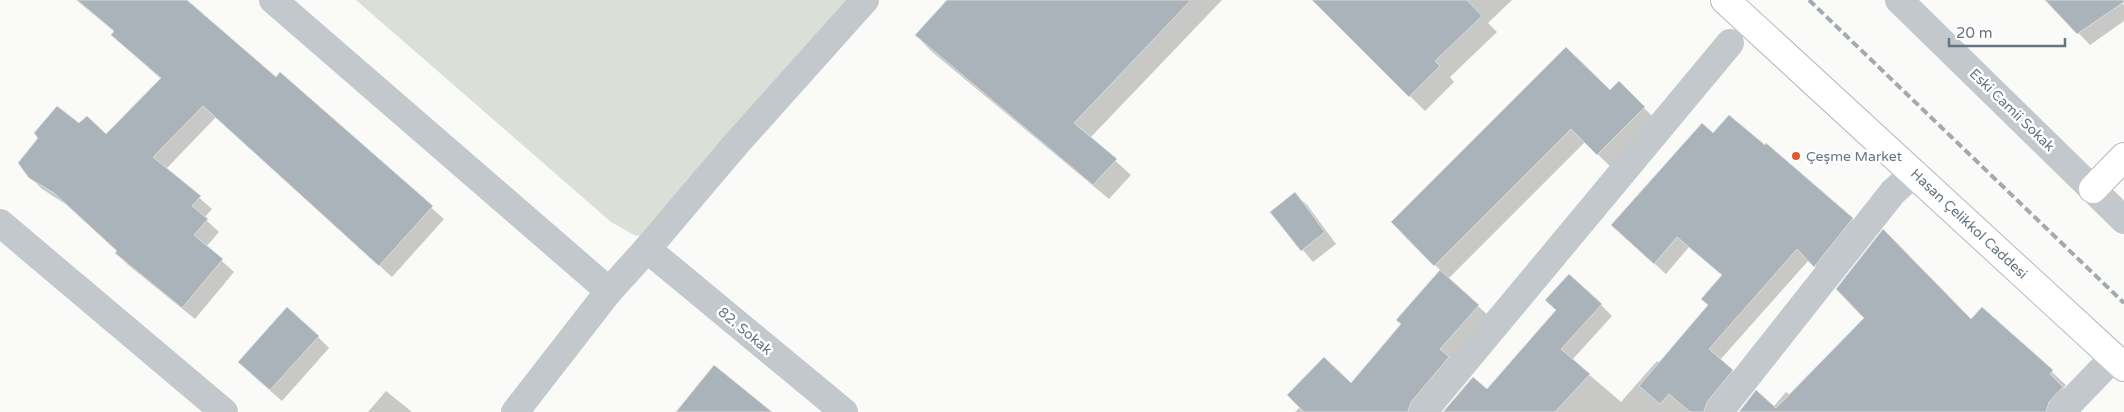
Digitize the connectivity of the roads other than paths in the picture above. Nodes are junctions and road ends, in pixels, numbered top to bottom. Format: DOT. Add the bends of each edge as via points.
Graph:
graph roads {
  1 [pos="273,0"];
  2 [pos="865,0"];
  3 [pos="1725,0"];
  4 [pos="1899,0"];
  5 [pos="1730,43"];
  6 [pos="2124,157"];
  7 [pos="1914,173"];
  8 [pos="2093,189"];
  9 [pos="2124,220"];
  10 [pos="0,223"];
  11 [pos="647,250"];
  12 [pos="609,291"];
  13 [pos="2119,362"];
  14 [pos="224,412"];
  15 [pos="515,412"];
  16 [pos="844,412"];
  17 [pos="1423,412"];
  18 [pos="1718,412"];
  19 [pos="2061,412"];
  1 -- 12 [label="street"];
  2 -- 11 [label="street" via="736,144"];
  3 -- 7 [label="main road, Hasan Çelikkol Caddesi"];
  4 -- 8 [label="street, Eski Camii Sokak"];
  5 -- 17 [label="street"];
  6 -- 8 [label="main road"];
  7 -- 13 [label="main road, Hasan Çelikkol Caddesi"];
  7 -- 18 [label="street" via="1893,192"];
  8 -- 9 [label="street, Eski Camii Sokak"];
  10 -- 14 [label="street"];
  11 -- 12 [label="street"];
  11 -- 16 [label="street, 82. Sokak"];
  12 -- 15 [label="street"];
  13 -- 19 [label="street"];
}
